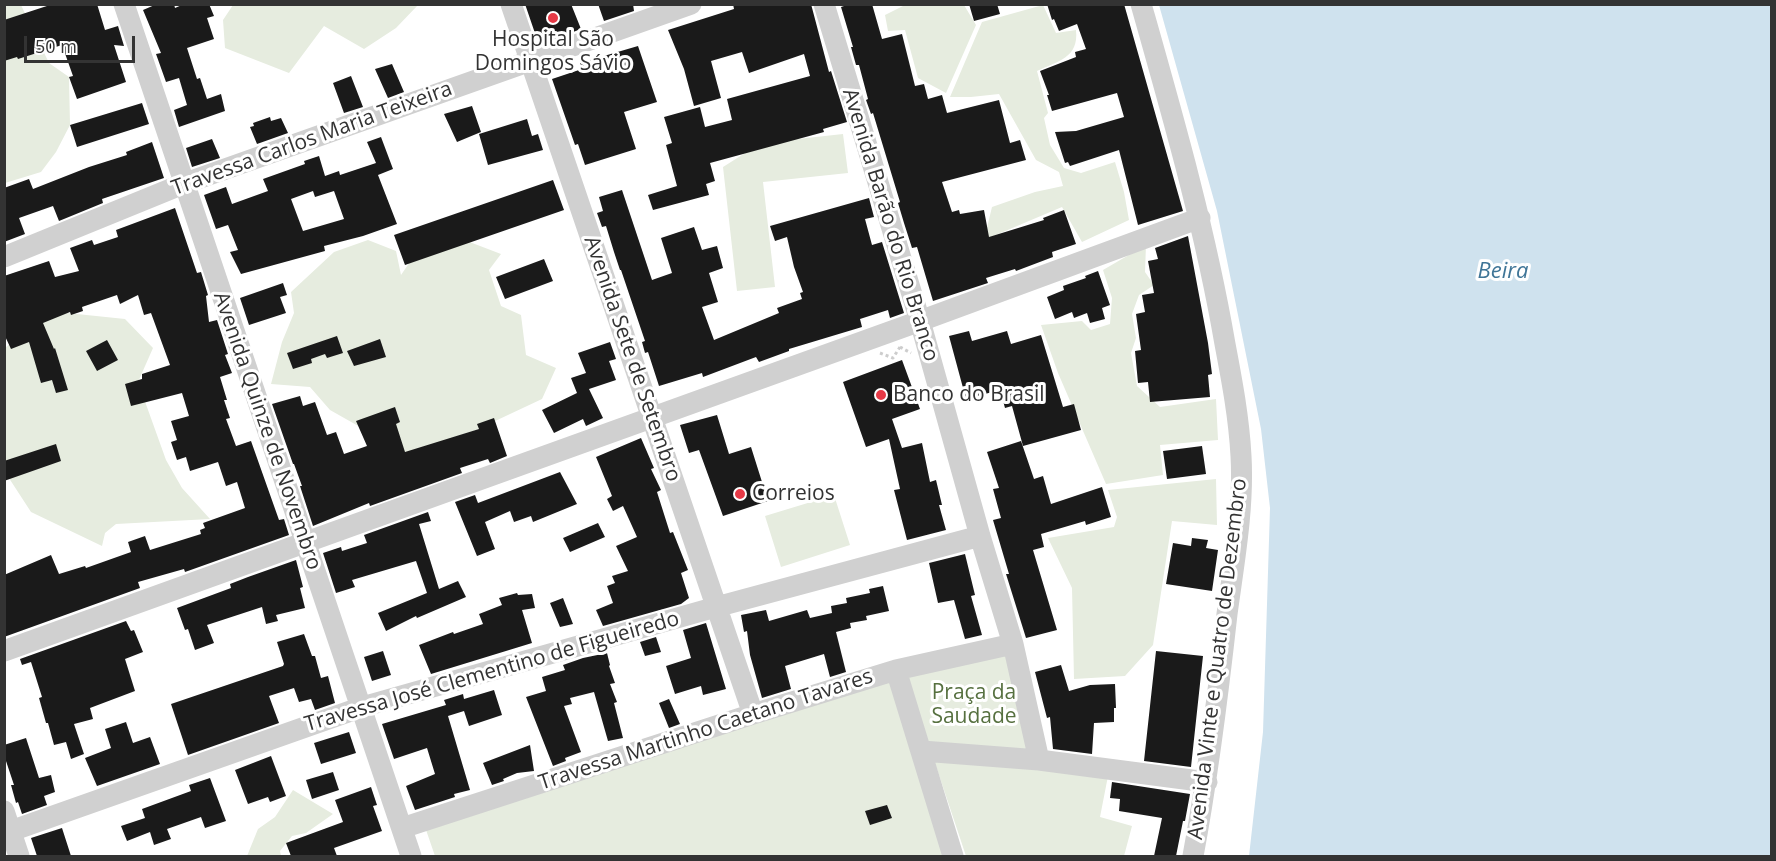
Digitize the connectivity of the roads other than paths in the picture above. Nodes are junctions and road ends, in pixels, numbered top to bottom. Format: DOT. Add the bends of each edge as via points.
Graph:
graph roads {
  1 [pos="124,4"];
  2 [pos="511,4"];
  3 [pos="691,4"];
  4 [pos="824,4"];
  5 [pos="1141,4"];
  6 [pos="531,61"];
  7 [pos="183,184"];
  8 [pos="1200,218"];
  9 [pos="4,257"];
  10 [pos="920,321"];
  11 [pos="652,417"];
  12 [pos="980,536"];
  13 [pos="305,543"];
  14 [pos="716,607"];
  15 [pos="1013,644"];
  16 [pos="4,651"];
  17 [pos="896,670"];
  18 [pos="362,706"];
  19 [pos="753,714"];
  20 [pos="922,751"];
  21 [pos="1039,760"];
  22 [pos="1207,782"];
  23 [pos="8,821"];
  24 [pos="402,828"];
  25 [pos="19,856"];
  26 [pos="411,856"];
  27 [pos="953,856"];
  28 [pos="1193,856"];
  1 -- 7 [label="street, Avenida Quinze de Novembro"];
  2 -- 6 [label="street, Avenida Sete de Setembro"];
  3 -- 6 [label="street, Travessa Carlos Maria Teixeira"];
  4 -- 10 [label="street, Avenida Barão do Rio Branco"];
  5 -- 8 [label="street, Avenida Vinte e Quatro de Dezembro"];
  6 -- 7 [label="street, Travessa Carlos Maria Teixeira"];
  6 -- 11 [label="street, Avenida Sete de Setembro"];
  7 -- 9 [label="street, Travessa Carlos Maria Teixeira"];
  7 -- 13 [label="street, Avenida Quinze de Novembro"];
  8 -- 10 [label="street"];
  8 -- 22 [label="street, Avenida Vinte e Quatro de Dezembro" via="1236,408 1241,458 1236,541"];
  10 -- 11 [label="street"];
  10 -- 12 [label="street, Avenida Barão do Rio Branco"];
  11 -- 13 [label="street"];
  11 -- 14 [label="street, Avenida Sete de Setembro"];
  12 -- 14 [label="street, Travessa José Clementino de Figueiredo"];
  12 -- 15 [label="street, Avenida Barão do Rio Branco"];
  13 -- 16 [label="street"];
  13 -- 18 [label="street, Avenida Quinze de Novembro"];
  14 -- 18 [label="street, Travessa José Clementino de Figueiredo"];
  14 -- 19 [label="street, Avenida Sete de Setembro"];
  15 -- 17 [label="street, Travessa Martinho Caetano Tavares"];
  15 -- 21 [label="street, Avenida Barão do Rio Branco"];
  17 -- 19 [label="street, Travessa Martinho Caetano Tavares"];
  17 -- 20 [label="street"];
  18 -- 23 [label="street, Travessa José Clementino de Figueiredo"];
  18 -- 24 [label="street, Avenida Quinze de Novembro"];
  19 -- 24 [label="street, Travessa Martinho Caetano Tavares"];
  20 -- 21 [label="street"];
  20 -- 27 [label="street"];
  21 -- 22 [label="street"];
  22 -- 28 [label="street, Avenida Vinte e Quatro de Dezembro"];
  23 -- 25 [label="street"];
  24 -- 26 [label="street, Avenida Quinze de Novembro"];
}
